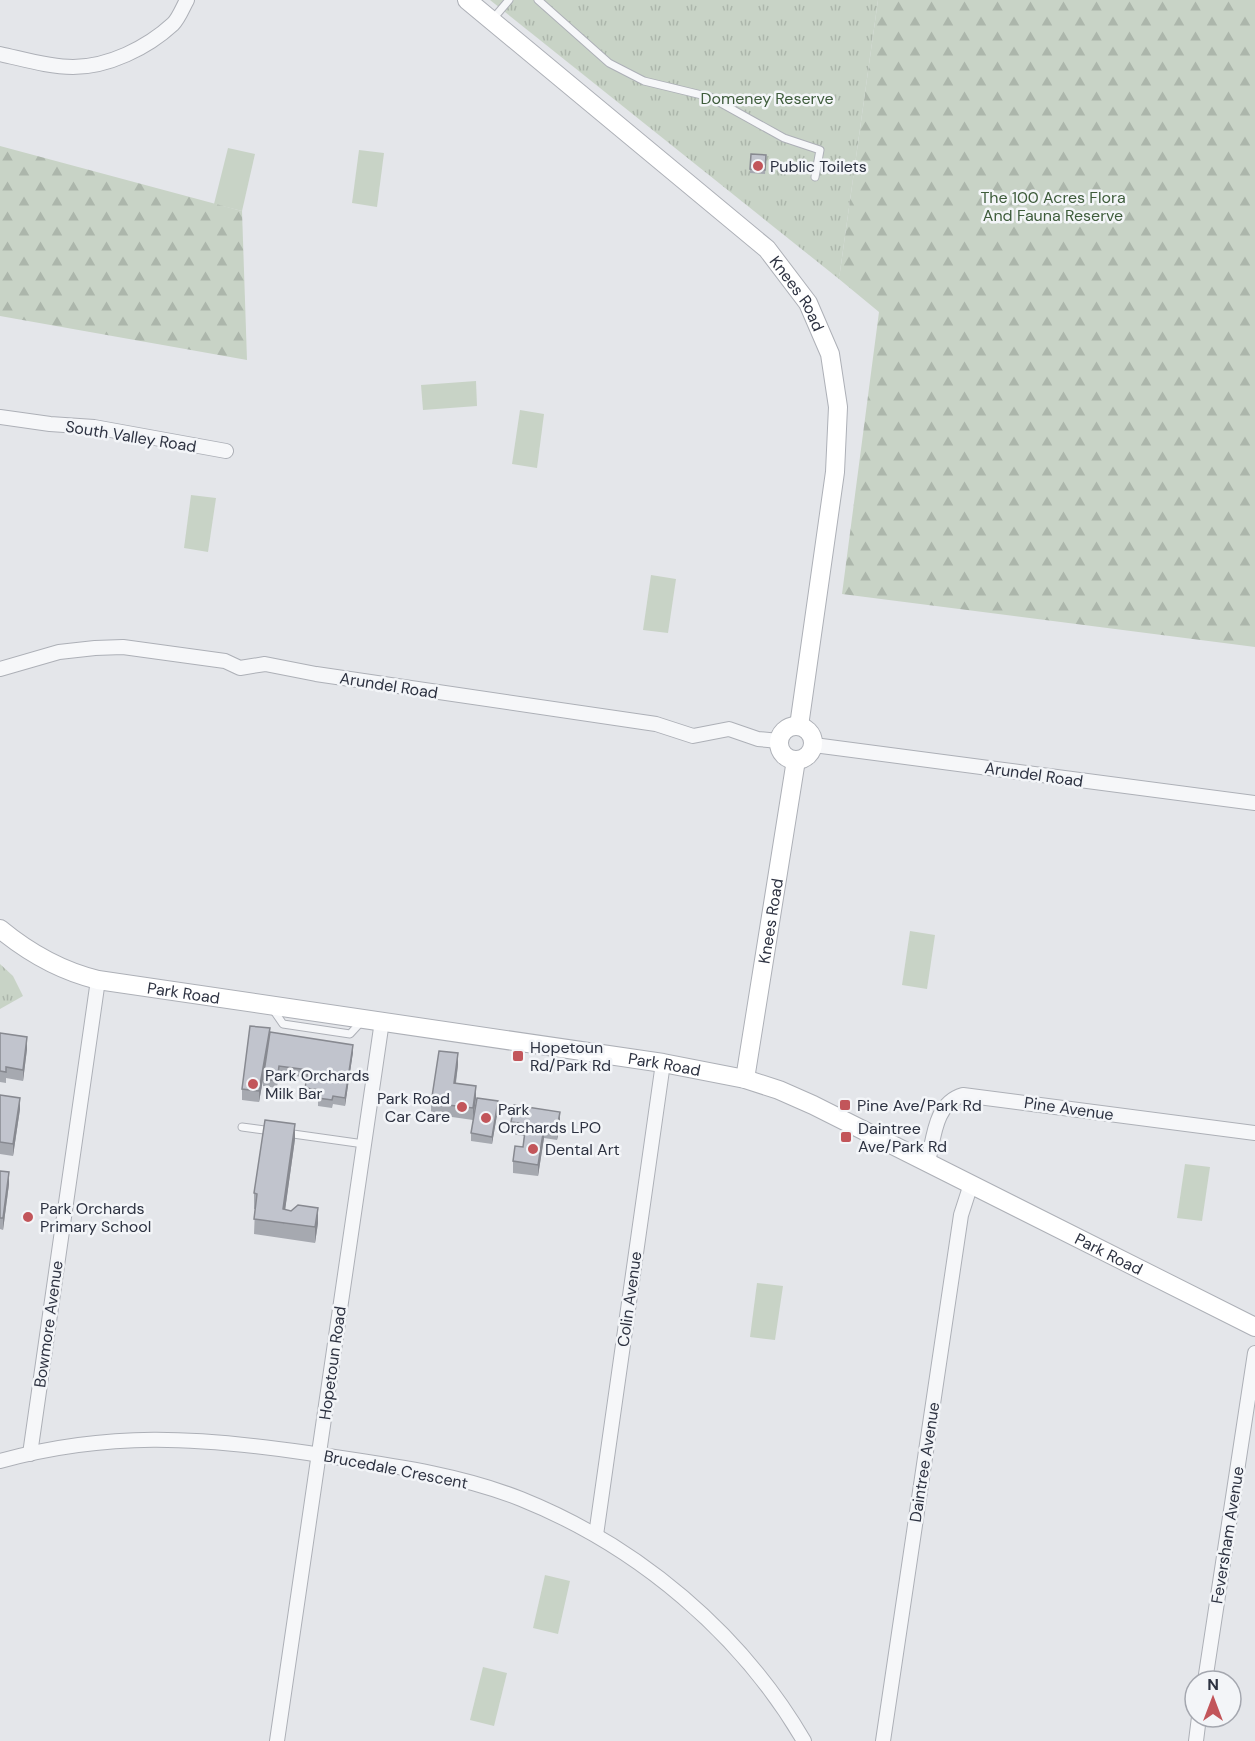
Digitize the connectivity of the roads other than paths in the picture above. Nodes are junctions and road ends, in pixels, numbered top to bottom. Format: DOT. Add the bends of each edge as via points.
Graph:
graph roads {
  1 [pos="187,0"];
  2 [pos="467,0"];
  3 [pos="509,0"];
  4 [pos="538,0"];
  5 [pos="492,20"];
  6 [pos="0,54"];
  7 [pos="815,177"];
  8 [pos="0,417"];
  9 [pos="226,451"];
  10 [pos="0,669"];
  11 [pos="799,726"];
  12 [pos="779,741"];
  13 [pos="814,745"];
  14 [pos="796,760"];
  15 [pos="1255,803"];
  16 [pos="0,929"];
  17 [pos="98,980"];
  18 [pos="374,1020"];
  19 [pos="663,1063"];
  20 [pos="745,1079"];
  21 [pos="243,1127"];
  22 [pos="1255,1133"];
  23 [pos="364,1144"];
  24 [pos="928,1162"];
  25 [pos="971,1184"];
  26 [pos="1255,1327"];
  27 [pos="1255,1353"];
  28 [pos="30,1454"];
  29 [pos="319,1455"];
  30 [pos="0,1461"];
  31 [pos="596,1535"];
  32 [pos="1207,1669"];
  33 [pos="277,1741"];
  34 [pos="804,1741"];
  35 [pos="883,1741"];
  1 -- 6 [label="street" via="174,23 113,61 73,67"];
  2 -- 5 [label="street, Knees Road"];
  3 -- 5 [label="lane"];
  4 -- 7 [label="lane" via="609,63 644,81 710,97 784,138 820,150"];
  5 -- 11 [label="street, Knees Road" via="766,249 808,303 830,354 838,407 834,484"];
  8 -- 9 [label="street, South Valley Road" via="94,427"];
  10 -- 12 [label="street, Arundel Road" via="59,652 123,647 225,661 240,668 265,664 656,724 693,736 729,729"];
  11 -- 12 [label="street" via="784,731"];
  11 -- 13 [label="street" via="808,730"];
  12 -- 14 [label="street" via="782,752"];
  13 -- 14 [label="street" via="810,754"];
  13 -- 15 [label="street, Arundel Road"];
  14 -- 20 [label="street, Knees Road"];
  16 -- 17 [label="street, Park Road" via="53,964"];
  17 -- 18 [label="street, Park Road"];
  17 -- 28 [label="street, Bowmore Avenue"];
  18 -- 19 [label="street, Park Road"];
  18 -- 23 [label="street, Hopetoun Road"];
  19 -- 20 [label="street, Park Road"];
  19 -- 31 [label="street, Colin Avenue"];
  20 -- 24 [label="street, Park Road" via="813,1105"];
  21 -- 23 [label="lane"];
  22 -- 24 [label="street, Pine Avenue" via="963,1095 950,1100 941,1111"];
  23 -- 29 [label="street, Hopetoun Road"];
  24 -- 25 [label="street, Park Road"];
  25 -- 26 [label="street, Park Road"];
  25 -- 35 [label="street, Daintree Avenue" via="961,1215"];
  27 -- 32 [label="street, Feversham Avenue"];
  28 -- 29 [label="street, Brucedale Crescent" via="105,1440 172,1439 246,1444"];
  28 -- 30 [label="street, Brucedale Crescent"];
  29 -- 31 [label="street, Brucedale Crescent" via="417,1470 478,1485 521,1499"];
  29 -- 33 [label="street, Hopetoun Road"];
  31 -- 34 [label="street, Brucedale Crescent" via="676,1591 715,1626 754,1668"];
}
